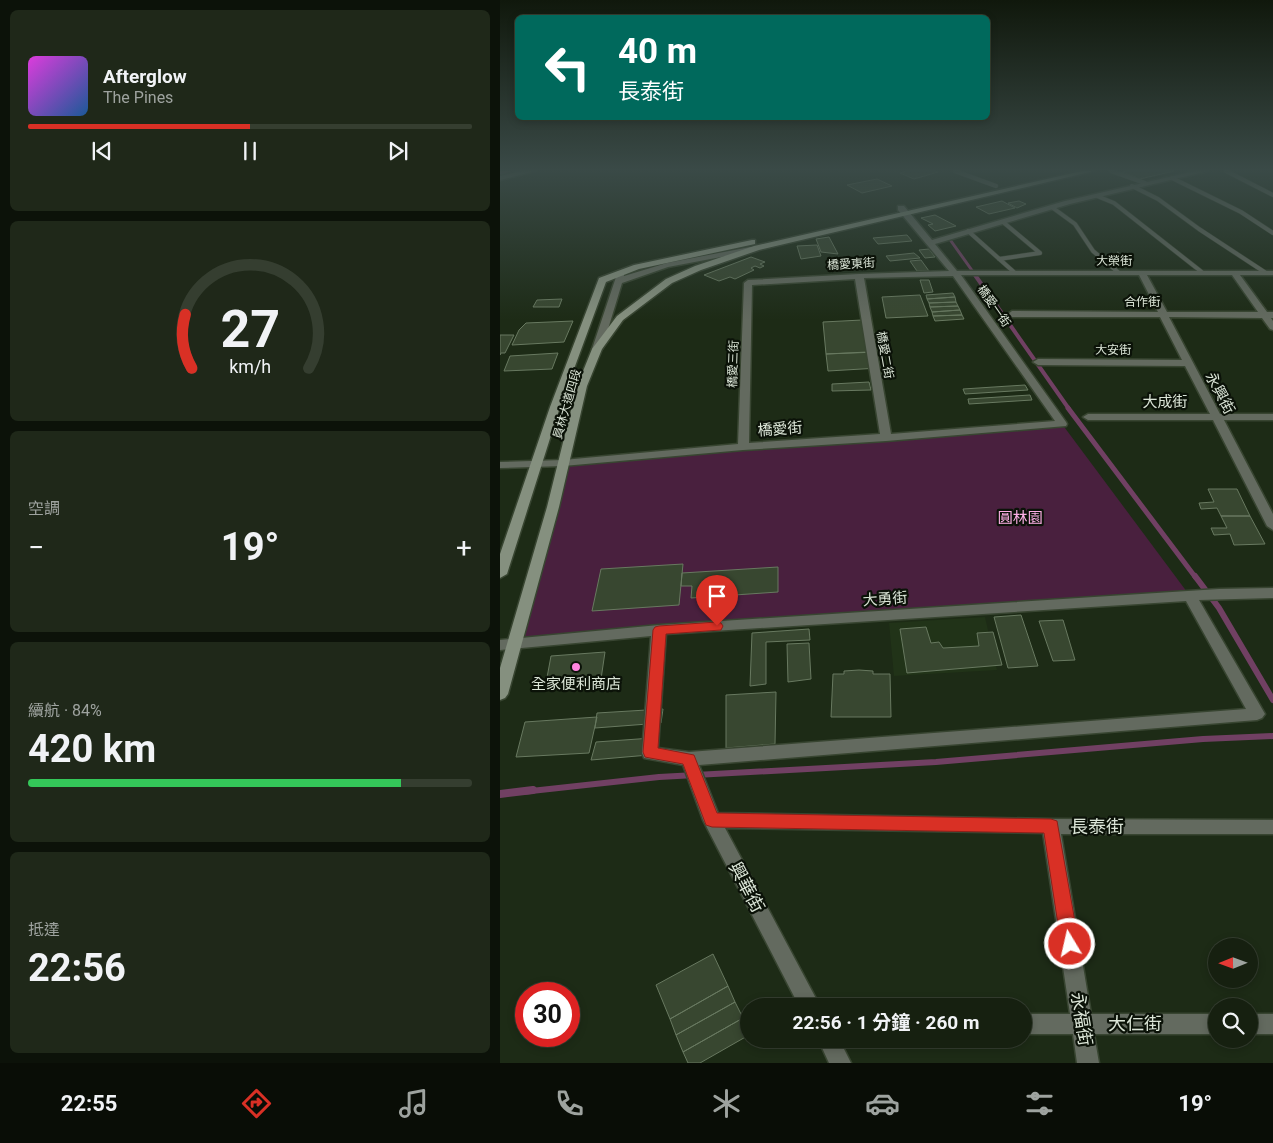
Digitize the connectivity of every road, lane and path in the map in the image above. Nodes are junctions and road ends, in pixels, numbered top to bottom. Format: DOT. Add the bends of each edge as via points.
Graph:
graph roads {
  1 [pos="855,221"];
  2 [pos="863,221"];
  3 [pos="913,221"];
  4 [pos="1008,221"];
  5 [pos="1070,221"];
  6 [pos="1136,221"];
  7 [pos="1188,221"];
  8 [pos="1254,221"];
  9 [pos="1003,222"];
  10 [pos="968,231"];
  11 [pos="1273,233"];
  12 [pos="932,243"];
  13 [pos="757,248"];
  14 [pos="999,260"];
  15 [pos="622,271"];
  16 [pos="959,273"];
  17 [pos="1015,273"];
  18 [pos="1142,273"];
  19 [pos="1203,273"];
  20 [pos="1234,273"];
  21 [pos="1270,273"];
  22 [pos="1119,274"];
  23 [pos="859,276"];
  24 [pos="619,281"];
  25 [pos="748,283"];
  26 [pos="1012,314"];
  27 [pos="1163,314"];
  28 [pos="1269,315"];
  29 [pos="1273,327"];
  30 [pos="597,349"];
  31 [pos="1038,362"];
  32 [pos="1188,363"];
  33 [pos="1088,417"];
  34 [pos="1273,417"];
  35 [pos="1216,418"];
  36 [pos="1062,424"];
  37 [pos="886,438"];
  38 [pos="742,447"];
  39 [pos="564,463"];
  40 [pos="538,464"];
  41 [pos="500,465"];
  42 [pos="1273,526"];
  43 [pos="500,574"];
  44 [pos="1273,593"];
  45 [pos="1194,595"];
  46 [pos="659,630"];
  47 [pos="507,644"];
  48 [pos="500,694"];
  49 [pos="690,762"];
  50 [pos="712,820"];
  51 [pos="1051,826"];
  52 [pos="1273,827"];
  53 [pos="806,998"];
  54 [pos="1082,1023"];
  55 [pos="1032,1024"];
  56 [pos="1208,1024"];
  57 [pos="1258,1024"];
  58 [pos="1273,1024"];
  59 [pos="832,1048"];
  60 [pos="840,1063"];
  61 [pos="1088,1063"];
  1 -- 15 [label="main road, 員林大道四段"];
  2 -- 13 [label="main road, 員林大道四段"];
  3 -- 12 [label="street, 橋愛一街"];
  4 -- 9 [label="street"];
  5 -- 22 [label="lane" via="1093,251"];
  6 -- 19 [label="lane"];
  7 -- 21 [label="lane"];
  8 -- 11 [label="lane"];
  9 -- 10 [label="street"];
  9 -- 14 [label="lane" via="1040,253"];
  10 -- 12 [label="street"];
  10 -- 14 [label="lane"];
  12 -- 16 [label="street, 橋愛一街"];
  13 -- 24 [label="street" via="659,268"];
  13 -- 30 [label="main road, 員林大道四段" via="669,281 620,318"];
  14 -- 17 [label="lane"];
  15 -- 24 [label="street"];
  15 -- 40 [label="main road, 員林大道四段" via="602,280 555,407"];
  16 -- 17 [label="street, 大榮街"];
  16 -- 23 [label="street, 橋愛東街"];
  16 -- 36 [label="street, 橋愛一街"];
  17 -- 22 [label="street, 大榮街"];
  18 -- 19 [label="street, 大榮街"];
  18 -- 22 [label="street, 大榮街"];
  18 -- 27 [label="street, 永興街"];
  19 -- 20 [label="street, 大榮街"];
  20 -- 21 [label="street, 大榮街"];
  20 -- 28 [label="street"];
  23 -- 25 [label="street, 橋愛東街"];
  23 -- 37 [label="street, 橋愛二街"];
  24 -- 30 [label="street"];
  25 -- 38 [label="street, 橋愛三街"];
  26 -- 27 [label="street, 合作街"];
  27 -- 28 [label="street, 合作街"];
  27 -- 32 [label="street, 永興街"];
  28 -- 29 [label="street"];
  30 -- 39 [label="main road, 員林大道四段" via="582,386"];
  31 -- 32 [label="street, 大安街"];
  32 -- 35 [label="street, 永興街"];
  33 -- 35 [label="street, 大成街"];
  34 -- 35 [label="street, 大成街"];
  35 -- 42 [label="street, 永興街"];
  36 -- 37 [label="street, 橋愛街"];
  37 -- 38 [label="street, 橋愛街"];
  38 -- 39 [label="street, 橋愛街"];
  39 -- 40 [label="street, 橋愛街"];
  39 -- 47 [label="main road, 員林大道四段"];
  40 -- 41 [label="street, 橋愛街"];
  40 -- 43 [label="main road, 員林大道四段"];
  44 -- 45 [label="street, 大勇街"];
  45 -- 46 [label="street, 大勇街"];
  45 -- 49 [label="street" via="1257,714"];
  46 -- 47 [label="street, 大勇街"];
  46 -- 49 [label="street" via="650,752"];
  47 -- 48 [label="main road, 員林大道四段"];
  49 -- 50 [label="street, 興華街"];
  50 -- 51 [label="street, 長泰街"];
  50 -- 53 [label="street, 興華街"];
  51 -- 52 [label="street, 長泰街"];
  51 -- 54 [label="street, 永福街"];
  54 -- 55 [label="street, 大仁街"];
  54 -- 56 [label="street, 大仁街"];
  54 -- 61 [label="street, 永福街"];
  57 -- 58 [label="street"];
  59 -- 60 [label="street"];
}
